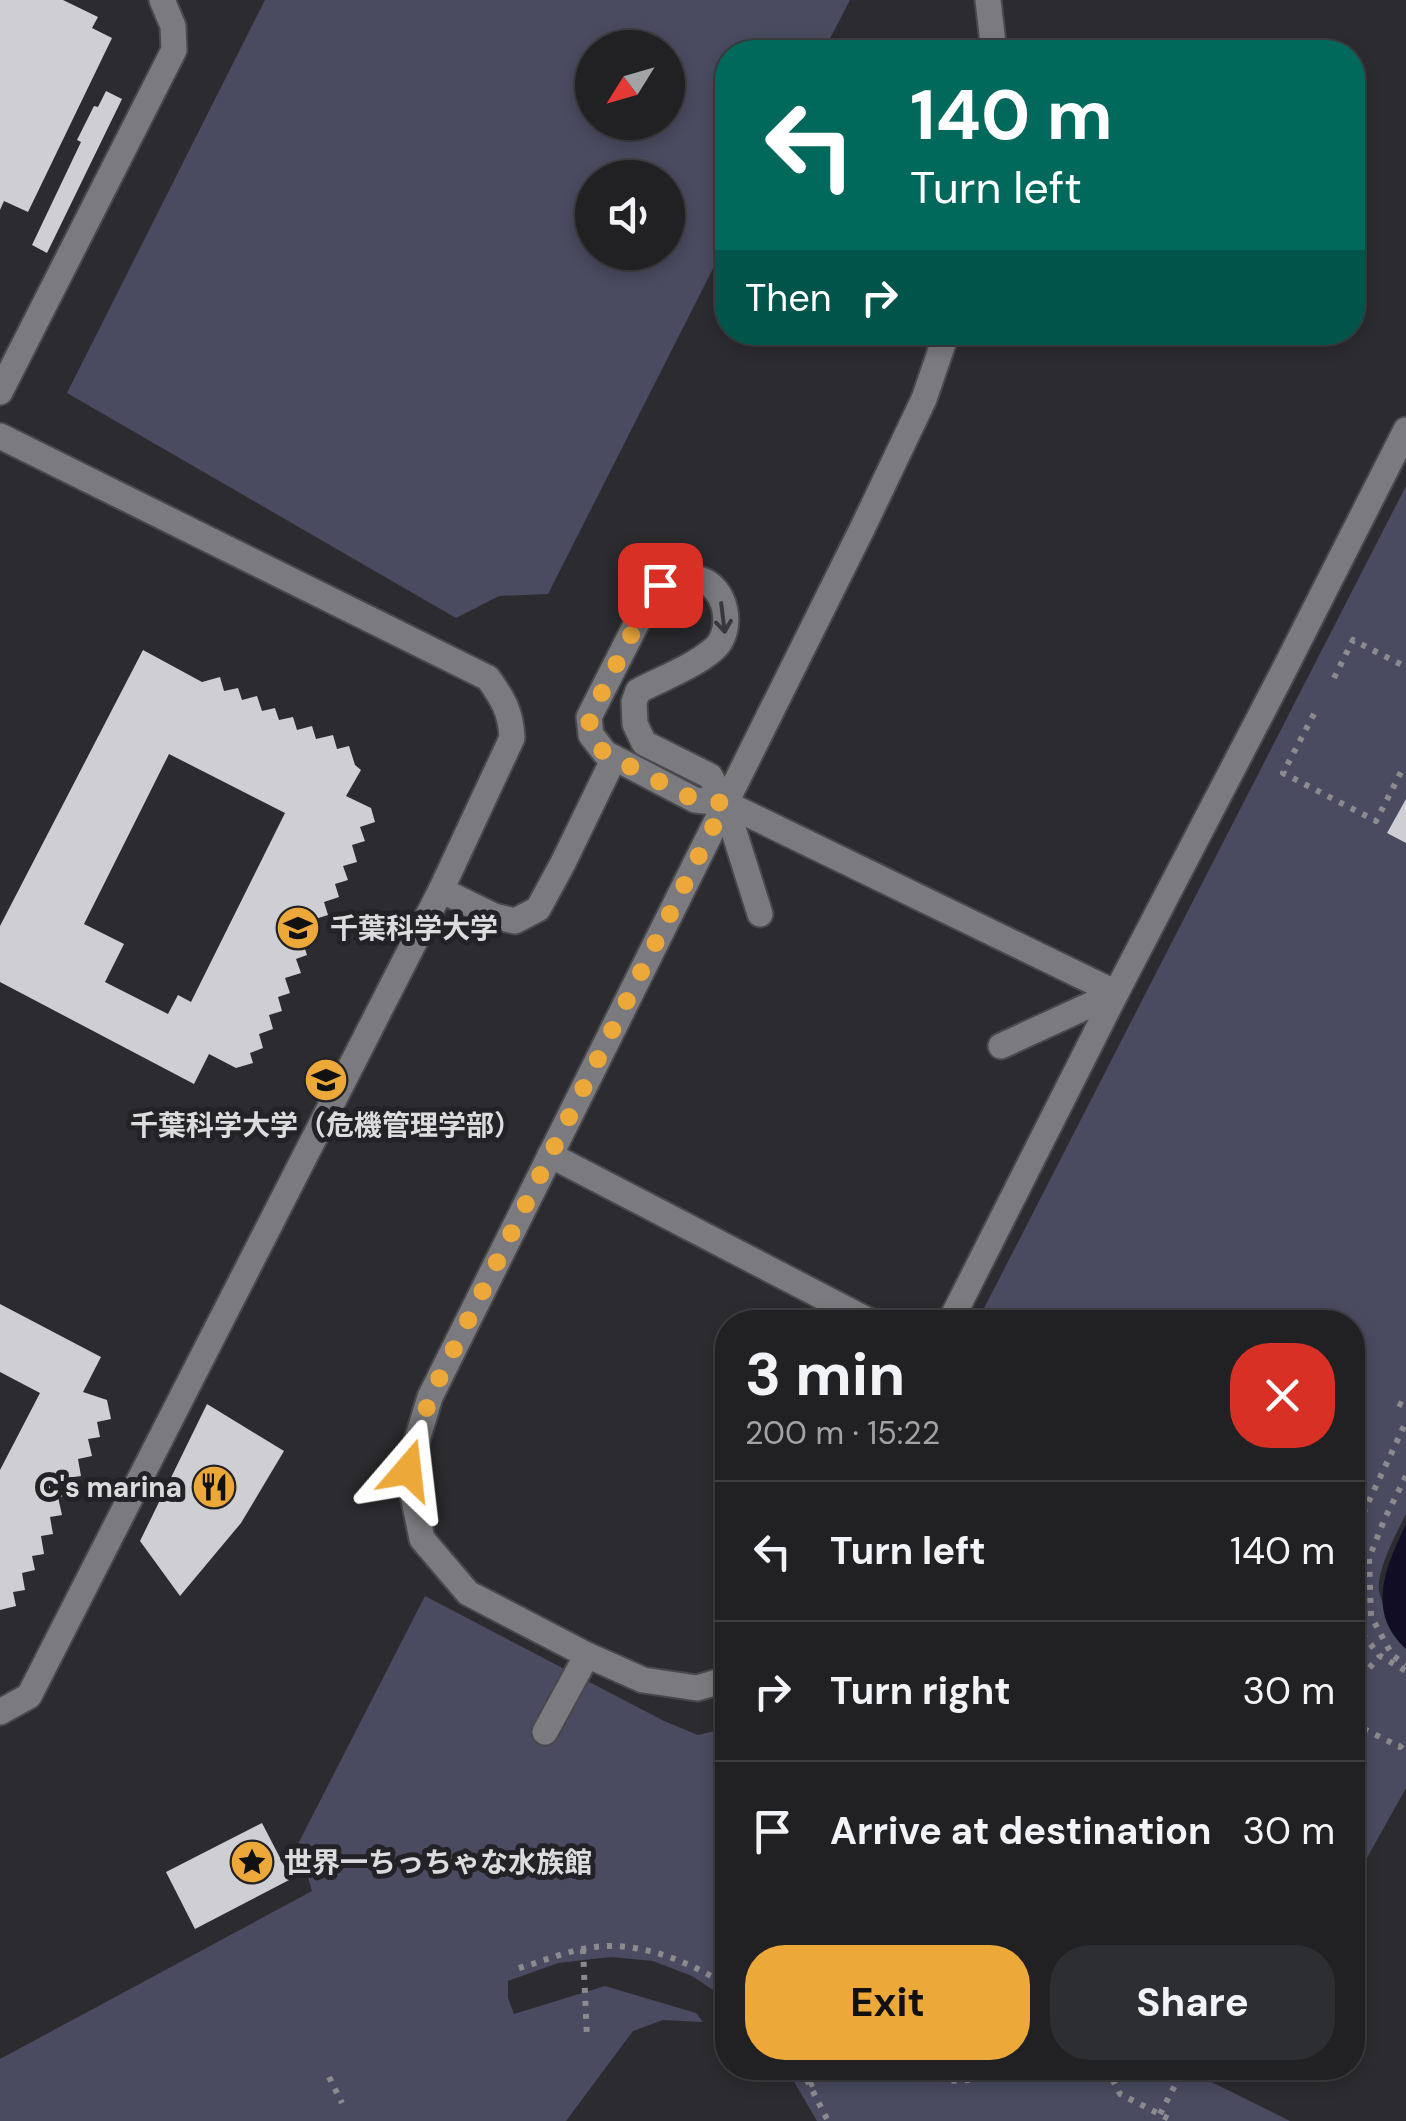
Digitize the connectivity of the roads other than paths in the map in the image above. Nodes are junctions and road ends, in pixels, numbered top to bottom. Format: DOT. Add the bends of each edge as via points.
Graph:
graph roads {
  1 [pos="162,0"];
  2 [pos="988,0"];
  3 [pos="993,40"];
  4 [pos="943,345"];
  5 [pos="0,392"];
  6 [pos="1406,430"];
  7 [pos="0,436"];
  8 [pos="614,758"];
  9 [pos="725,803"];
  10 [pos="441,890"];
  11 [pos="760,914"];
  12 [pos="1116,994"];
  13 [pos="1001,1046"];
  14 [pos="550,1156"];
  15 [pos="848,1310"];
  16 [pos="956,1310"];
  17 [pos="587,1655"];
  18 [pos="715,1683"];
  19 [pos="0,1712"];
  20 [pos="545,1732"];
  1 -- 5 [label="street" via="174,50"];
  2 -- 3 [label="street"];
  4 -- 9 [label="street" via="924,399"];
  6 -- 12 [label="street"];
  7 -- 10 [label="street" via="488,678 511,719 512,738"];
  8 -- 9 [label="street" via="695,800"];
  8 -- 9 [label="street, one-way" via="591,735 589,718 660,585 700,579 723,604 726,635 698,660 638,691 635,724 644,743 710,776"];
  8 -- 10 [label="street" via="538,909 516,922"];
  9 -- 11 [label="street"];
  9 -- 12 [label="street"];
  9 -- 14 [label="street"];
  10 -- 19 [label="street" via="29,1696"];
  12 -- 13 [label="street"];
  12 -- 16 [label="street"];
  14 -- 15 [label="street"];
  14 -- 17 [label="street" via="430,1397 408,1470 422,1539 468,1593"];
  17 -- 18 [label="street" via="643,1680 697,1688"];
  17 -- 20 [label="street"];
}
